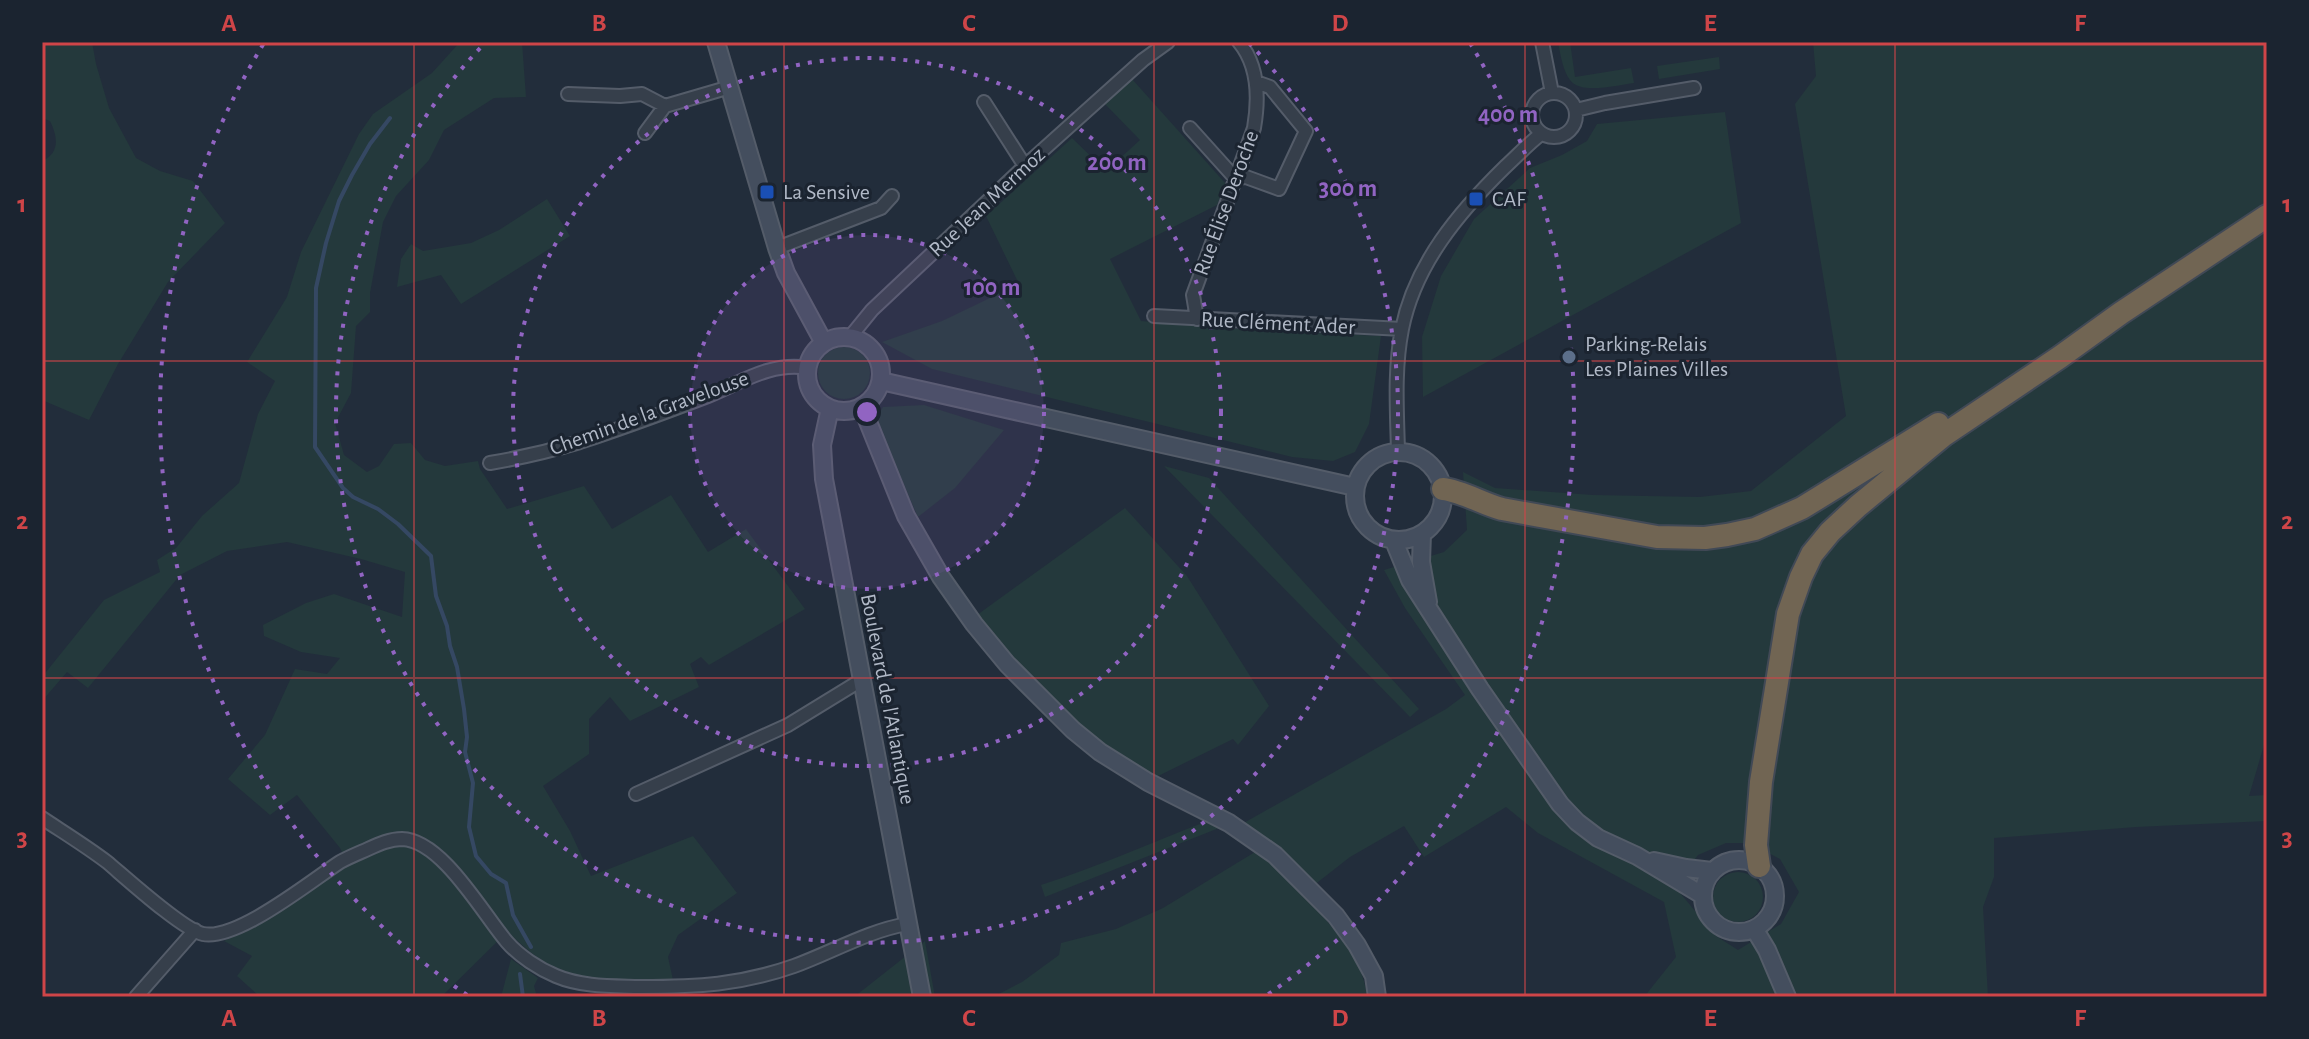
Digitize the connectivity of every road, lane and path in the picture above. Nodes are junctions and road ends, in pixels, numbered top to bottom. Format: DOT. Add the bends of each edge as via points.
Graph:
graph roads {
  1 [pos="716,42"];
  2 [pos="1168,42"];
  3 [pos="1239,42"];
  4 [pos="1542,42"];
  5 [pos="1256,82"];
  6 [pos="730,87"];
  7 [pos="1694,88"];
  8 [pos="1552,93"];
  9 [pos="568,94"];
  10 [pos="984,102"];
  11 [pos="665,106"];
  12 [pos="1576,110"];
  13 [pos="1190,128"];
  14 [pos="645,133"];
  15 [pos="1541,134"];
  16 [pos="1025,166"];
  17 [pos="1235,178"];
  18 [pos="892,196"];
  19 [pos="2267,216"];
  20 [pos="777,248"];
  21 [pos="2121,313"];
  22 [pos="1154,316"];
  23 [pos="1197,319"];
  24 [pos="1402,329"];
  25 [pos="850,337"];
  26 [pos="824,343"];
  27 [pos="808,368"];
  28 [pos="881,381"];
  29 [pos="862,407"];
  30 [pos="830,408"];
  31 [pos="1398,451"];
  32 [pos="490,463"];
  33 [pos="1355,487"];
  34 [pos="1443,489"];
  35 [pos="1422,534"];
  36 [pos="1394,541"];
  37 [pos="1428,608"];
  38 [pos="863,679"];
  39 [pos="636,794"];
  40 [pos="42,818"];
  41 [pos="1637,856"];
  42 [pos="1759,866"];
  43 [pos="1712,871"];
  44 [pos="1702,895"];
  45 [pos="907,924"];
  46 [pos="195,930"];
  47 [pos="1755,930"];
  48 [pos="136,997"];
  49 [pos="922,997"];
  50 [pos="1377,997"];
  51 [pos="1787,997"];
  1 -- 6 [label="main road"];
  2 -- 16 [label="street, Rue Jean Mermoz"];
  3 -- 5 [label="street, Rue Élise Deroche"];
  4 -- 8 [label="street"];
  5 -- 17 [label="street, Rue Élise Deroche" via="1254,128"];
  5 -- 17 [label="street" via="1270,87 1306,131 1279,189"];
  6 -- 11 [label="street"];
  6 -- 20 [label="main road"];
  7 -- 12 [label="street"];
  8 -- 12 [label="street" via="1565,95"];
  8 -- 15 [label="street" via="1534,105 1532,121"];
  9 -- 11 [label="street" via="642,94"];
  10 -- 16 [label="street"];
  11 -- 14 [label="street"];
  12 -- 15 [label="street" via="1575,125 1563,136"];
  13 -- 17 [label="street"];
  15 -- 24 [label="street" via="1457,218 1420,276"];
  16 -- 25 [label="street, Rue Jean Mermoz"];
  17 -- 23 [label="street, Rue Élise Deroche" via="1193,295"];
  18 -- 20 [label="street" via="881,208"];
  19 -- 21 [label="highway"];
  20 -- 26 [label="main road"];
  21 -- 34 [label="highway" via="1802,508 1755,529 1705,538 1657,537 1502,509"];
  21 -- 42 [label="highway" via="1944,435 1858,506 1812,554 1785,628 1758,810"];
  22 -- 23 [label="street, Rue Clément Ader"];
  23 -- 24 [label="street, Rue Clément Ader"];
  24 -- 31 [label="street"];
  25 -- 26 [label="main road"];
  25 -- 28 [label="main road" via="871,348"];
  26 -- 27 [label="main road"];
  27 -- 30 [label="main road" via="812,392"];
  27 -- 32 [label="street, Chemin de la Gravelouse" via="772,369 580,442"];
  28 -- 29 [label="main road"];
  28 -- 33 [label="main road"];
  29 -- 30 [label="main road"];
  29 -- 50 [label="main road" via="906,516 941,577 1007,664 1100,752 1229,823 1275,855 1336,916 1357,945 1374,976"];
  30 -- 38 [label="main road, Boulevard de l'Atlantique" via="822,445 824,479"];
  31 -- 33 [label="main road" via="1375,458"];
  31 -- 34 [label="main road" via="1411,452 1432,466"];
  33 -- 36 [label="main road" via="1364,524"];
  34 -- 35 [label="main road" via="1438,517"];
  35 -- 36 [label="main road"];
  35 -- 37 [label="main road"];
  36 -- 37 [label="main road"];
  37 -- 41 [label="main road" via="1560,804 1598,838"];
  38 -- 39 [label="street" via="788,725"];
  38 -- 45 [label="main road, Boulevard de l'Atlantique"];
  40 -- 46 [label="street"];
  41 -- 43 [label="main road"];
  41 -- 44 [label="main road"];
  42 -- 43 [label="main road" via="1735,860"];
  42 -- 47 [label="main road" via="1773,882 1775,904"];
  43 -- 44 [label="main road"];
  44 -- 47 [label="main road" via="1710,919 1719,927"];
  45 -- 46 [label="street" via="795,965 721,985 586,984 528,960 509,944 444,861 422,844 404,839 385,841 344,860 228,931"];
  45 -- 49 [label="main road, Boulevard de l'Atlantique"];
  46 -- 48 [label="street"];
  47 -- 51 [label="main road"];
}
